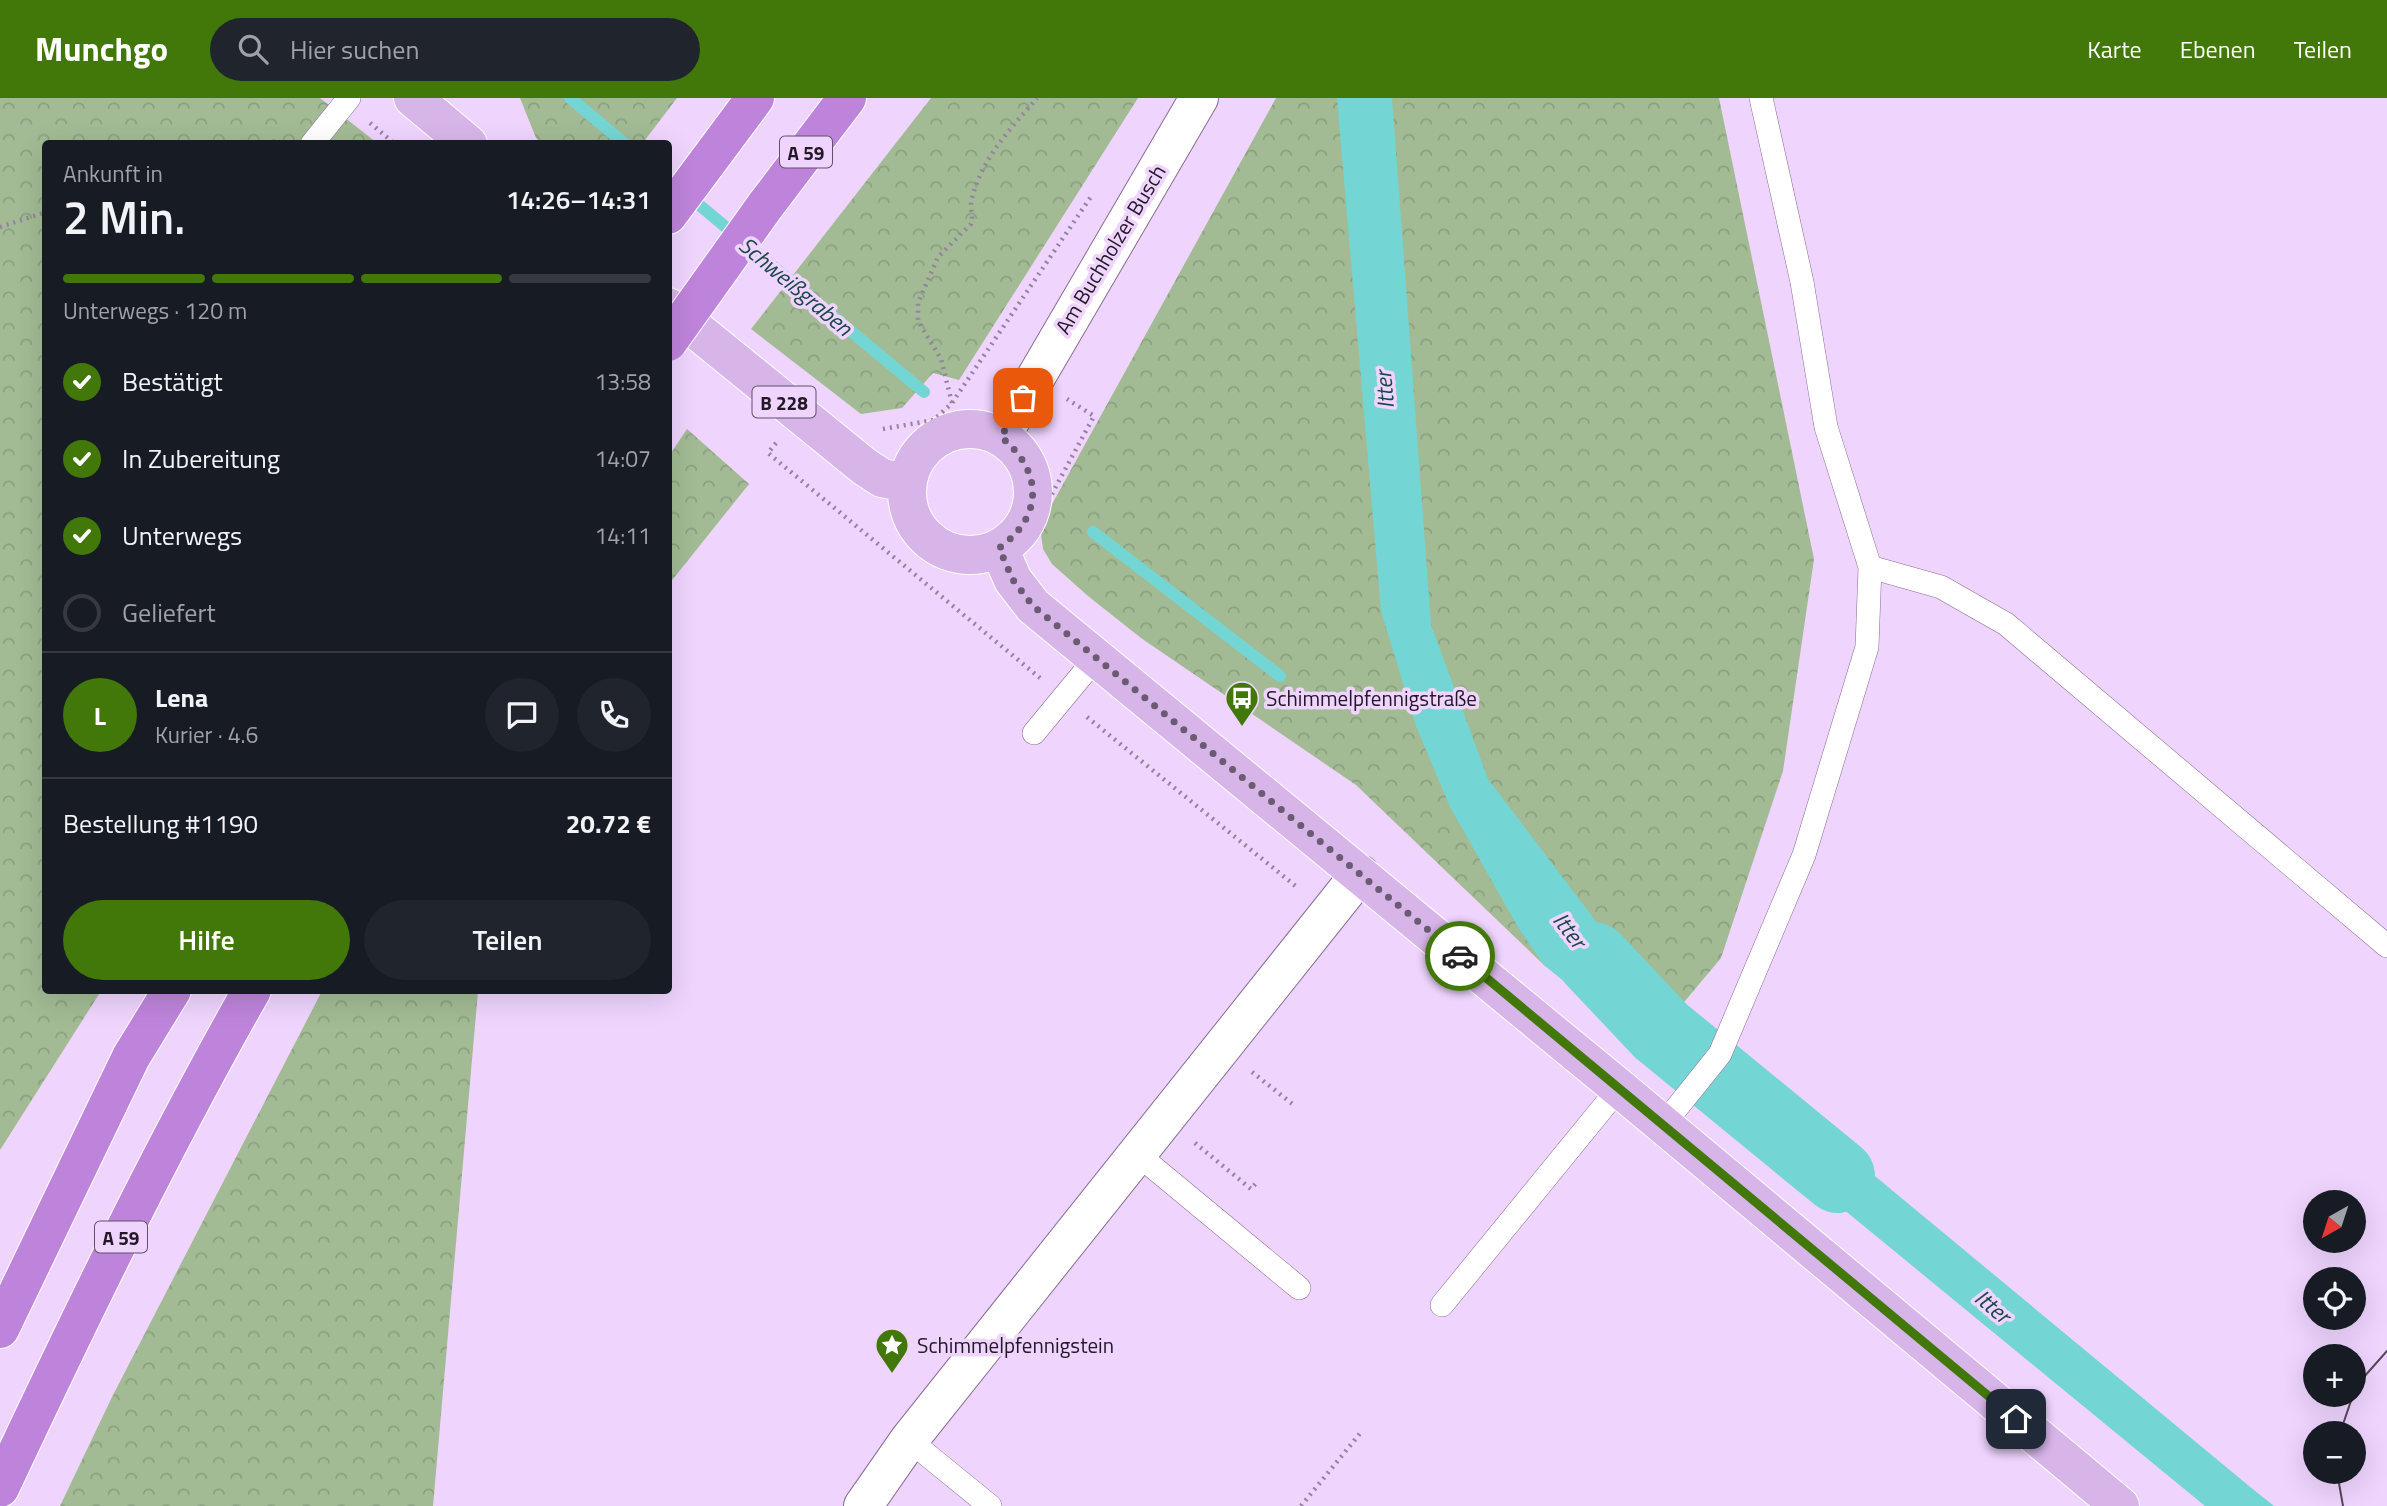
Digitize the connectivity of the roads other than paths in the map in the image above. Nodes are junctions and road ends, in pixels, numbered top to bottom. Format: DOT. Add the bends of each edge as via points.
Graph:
graph roads {
  1 [pos="349,98"];
  2 [pos="413,98"];
  3 [pos="755,98"];
  4 [pos="847,98"];
  5 [pos="1199,98"];
  6 [pos="1761,98"];
  7 [pos="315,140"];
  8 [pos="463,140"];
  9 [pos="672,209"];
  10 [pos="672,310"];
  11 [pos="672,336"];
  12 [pos="1001,437"];
  13 [pos="907,483"];
  14 [pos="999,548"];
  15 [pos="1870,567"];
  16 [pos="1096,658"];
  17 [pos="1034,733"];
  18 [pos="1360,874"];
  19 [pos="2387,946"];
  20 [pos="170,994"];
  21 [pos="250,994"];
  22 [pos="1619,1088"];
  23 [pos="1669,1118"];
  24 [pos="1136,1153"];
  25 [pos="1299,1288"];
  26 [pos="1442,1305"];
  27 [pos="0,1329"];
  28 [pos="909,1440"];
  29 [pos="0,1488"];
  30 [pos="863,1506"];
  31 [pos="989,1506"];
  32 [pos="2120,1506"];
  1 -- 7 [label="lane"];
  2 -- 8 [label="main road"];
  3 -- 9 [label="highway"];
  4 -- 11 [label="highway, A 59, bridge"];
  5 -- 12 [label="street, Am Buchholzer Busch"];
  6 -- 15 [label="lane" via="1802,282 1826,427"];
  10 -- 13 [label="main road, B 228" via="865,467 882,478"];
  12 -- 13 [label="main road" via="968,429 950,432 922,451"];
  12 -- 14 [label="main road" via="1027,466 1033,484 1026,522"];
  13 -- 14 [label="main road" via="907,503 914,521 942,549 981,555"];
  14 -- 16 [label="main road" via="1013,580 1033,606"];
  15 -- 19 [label="lane" via="1941,587 2006,624"];
  15 -- 23 [label="lane" via="1867,647 1804,855 1720,1054"];
  16 -- 17 [label="lane"];
  16 -- 18 [label="main road"];
  18 -- 22 [label="main road"];
  18 -- 24 [label="street"];
  20 -- 27 [label="highway" via="131,1057"];
  21 -- 29 [label="highway, A 59" via="84,1308"];
  22 -- 23 [label="main road"];
  22 -- 26 [label="lane"];
  23 -- 32 [label="main road"];
  24 -- 25 [label="lane"];
  24 -- 28 [label="street"];
  28 -- 30 [label="street"];
  28 -- 31 [label="lane"];
}
